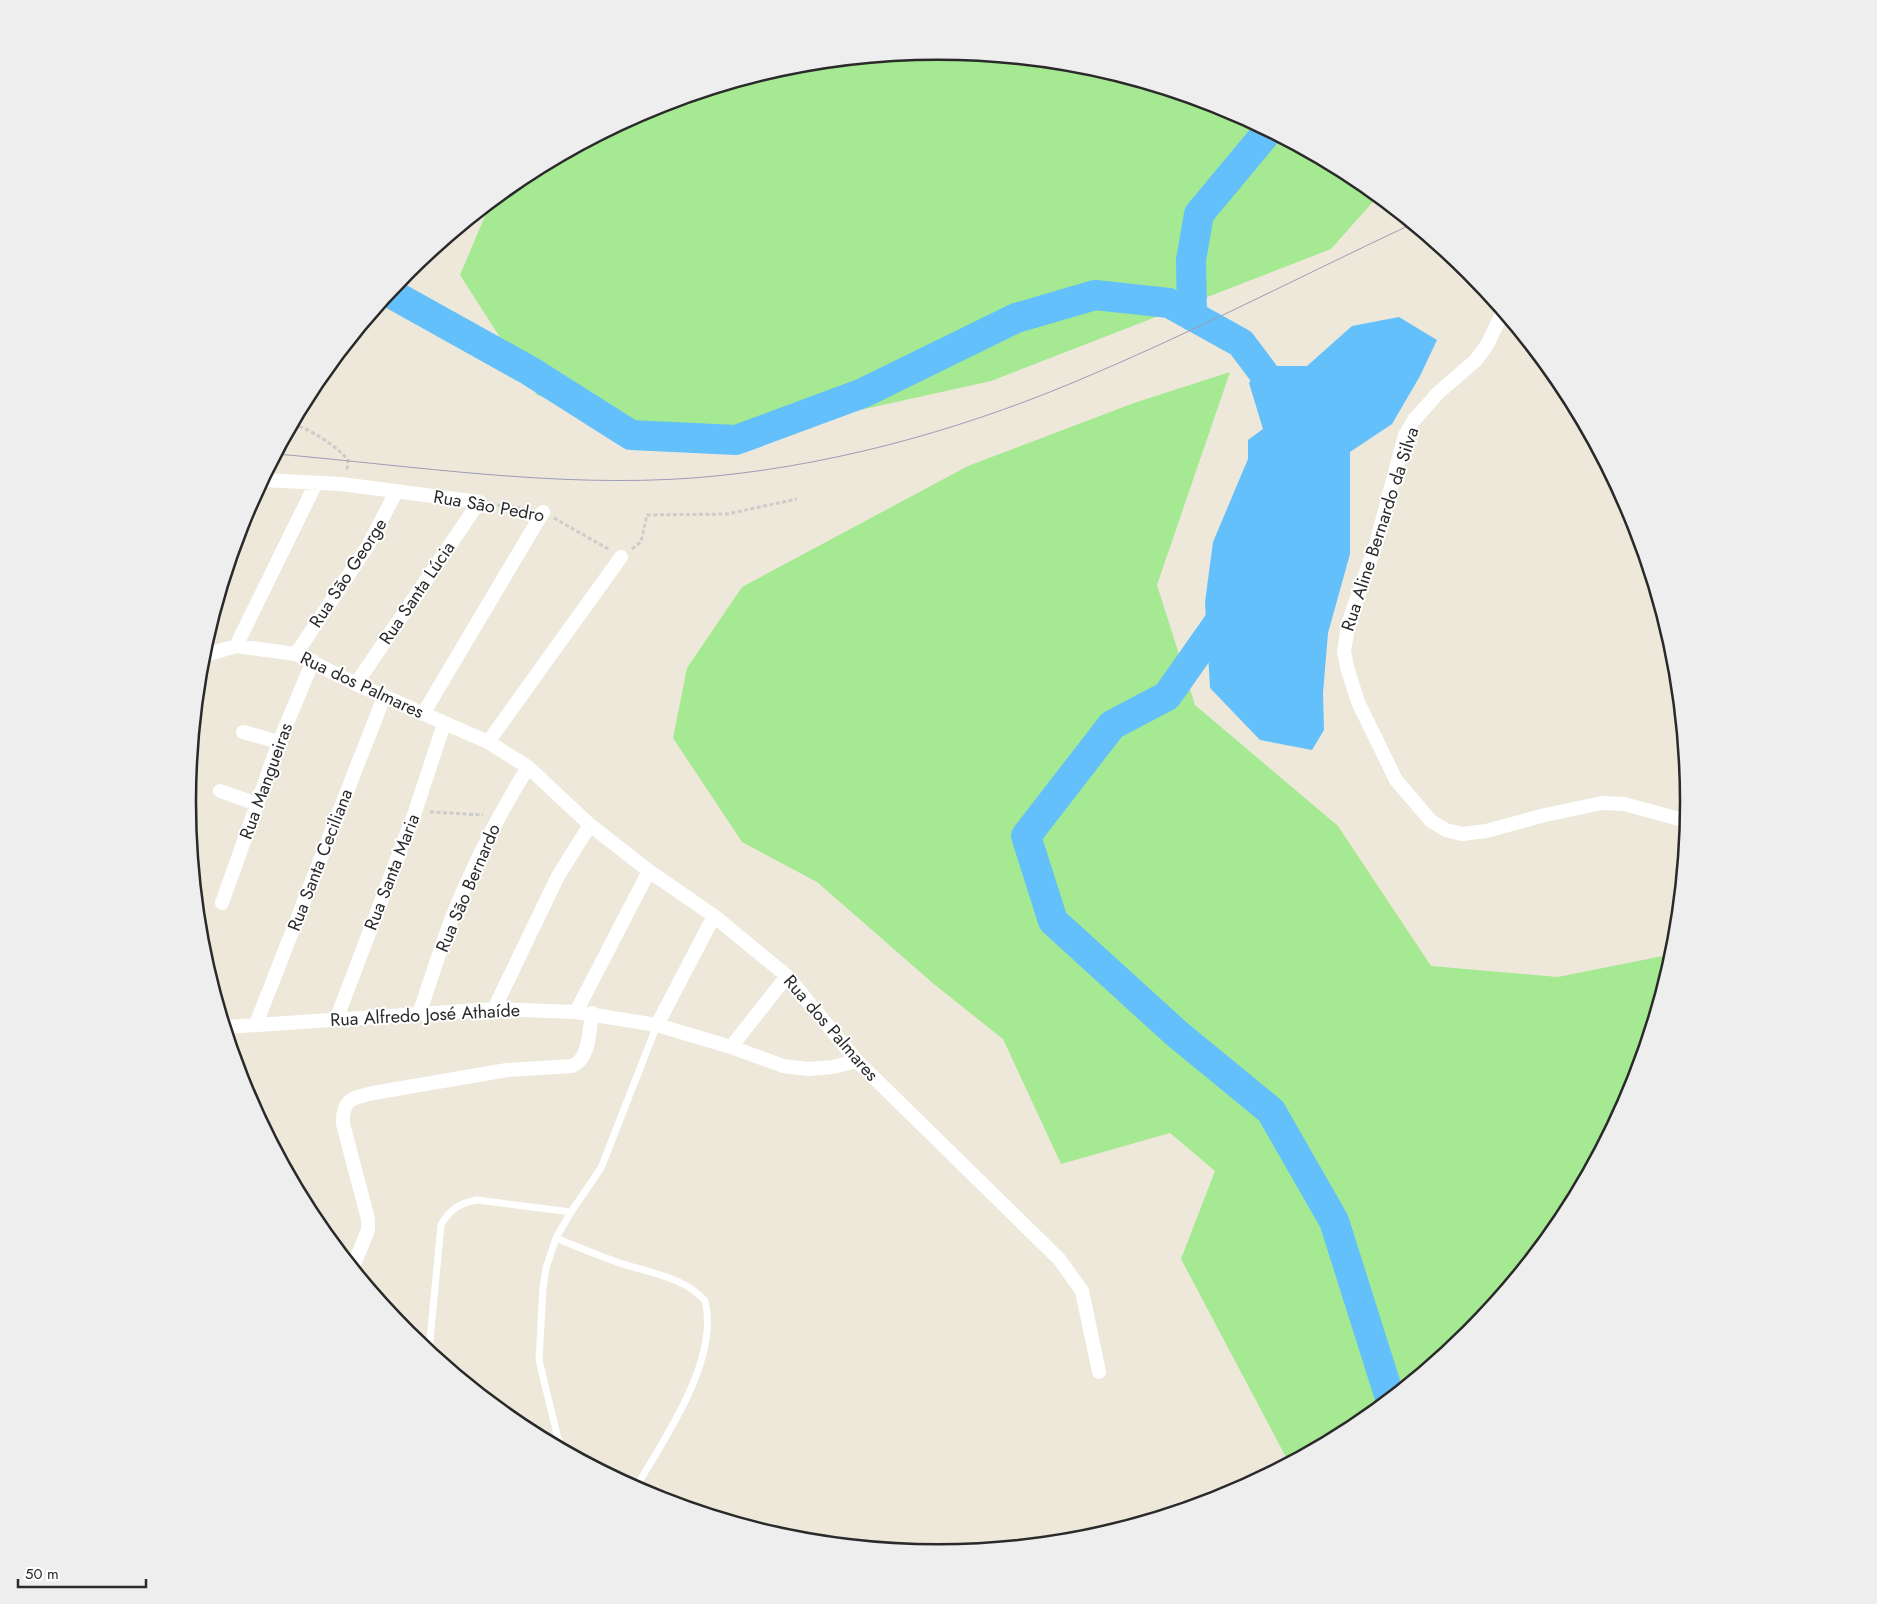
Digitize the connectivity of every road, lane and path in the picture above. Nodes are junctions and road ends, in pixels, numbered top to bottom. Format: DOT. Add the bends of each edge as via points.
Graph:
graph roads {
  1 [pos="1500,318"];
  2 [pos="299,426"];
  3 [pos="270,480"];
  4 [pos="316,483"];
  5 [pos="341,484"];
  6 [pos="396,492"];
  7 [pos="797,499"];
  8 [pos="478,502"];
  9 [pos="544,512"];
  10 [pos="621,556"];
  11 [pos="236,646"];
  12 [pos="212,653"];
  13 [pos="296,654"];
  14 [pos="313,661"];
  15 [pos="356,684"];
  16 [pos="384,697"];
  17 [pos="423,714"];
  18 [pos="444,724"];
  19 [pos="242,732"];
  20 [pos="279,742"];
  21 [pos="488,742"];
  22 [pos="528,767"];
  23 [pos="220,791"];
  24 [pos="257,804"];
  25 [pos="415,812"];
  26 [pos="499,816"];
  27 [pos="1680,819"];
  28 [pos="590,825"];
  29 [pos="649,872"];
  30 [pos="222,903"];
  31 [pos="714,916"];
  32 [pos="787,976"];
  33 [pos="494,1009"];
  34 [pos="576,1012"];
  35 [pos="592,1013"];
  36 [pos="419,1014"];
  37 [pos="336,1020"];
  38 [pos="256,1024"];
  39 [pos="657,1025"];
  40 [pos="232,1026"];
  41 [pos="731,1046"];
  42 [pos="856,1062"];
  43 [pos="571,1212"];
  44 [pos="556,1238"];
  45 [pos="356,1261"];
  46 [pos="429,1341"];
  47 [pos="1099,1372"];
  48 [pos="558,1439"];
  49 [pos="640,1481"];
  1 -- 27 [label="street, Rua Aline Bernardo da Silva" via="1476,360 1438,393 1414,420 1406,435 1376,544 1345,635 1347,666 1358,702 1396,780 1431,821 1446,830 1462,834 1486,831 1602,803 1624,804"];
  2 -- 5 [label="path" via="341,451 348,460 347,478"];
  3 -- 4 [label="street, Rua São Pedro"];
  4 -- 5 [label="street, Rua São Pedro"];
  4 -- 11 [label="street"];
  5 -- 6 [label="street, Rua São Pedro"];
  6 -- 8 [label="street, Rua São Pedro"];
  6 -- 13 [label="street, Rua São George" via="369,544"];
  7 -- 10 [label="path" via="726,514 647,515 641,542"];
  8 -- 9 [label="path, Rua São Pedro"];
  8 -- 15 [label="street, Rua Santa Lúcia"];
  9 -- 10 [label="path, Rua São Pedro"];
  9 -- 17 [label="street"];
  10 -- 21 [label="street"];
  11 -- 12 [label="street, Rua dos Palmares"];
  11 -- 13 [label="street, Rua dos Palmares"];
  13 -- 14 [label="street, Rua dos Palmares"];
  14 -- 15 [label="street, Rua dos Palmares"];
  14 -- 20 [label="street, Rua Mangueiras"];
  15 -- 16 [label="street, Rua dos Palmares"];
  16 -- 17 [label="street, Rua dos Palmares"];
  16 -- 38 [label="street, Rua Santa Ceciliana"];
  17 -- 18 [label="street, Rua dos Palmares"];
  18 -- 21 [label="street, Rua dos Palmares"];
  18 -- 25 [label="street, Rua Santa Maria"];
  19 -- 20 [label="street"];
  20 -- 24 [label="street, Rua Mangueiras"];
  21 -- 22 [label="street, Rua dos Palmares"];
  22 -- 26 [label="street, Rua São Bernardo"];
  22 -- 28 [label="street, Rua dos Palmares"];
  23 -- 24 [label="street"];
  24 -- 30 [label="street, Rua Mangueiras"];
  25 -- 26 [label="path"];
  25 -- 37 [label="street, Rua Santa Maria"];
  26 -- 36 [label="street, Rua São Bernardo" via="450,921"];
  28 -- 29 [label="street, Rua dos Palmares"];
  28 -- 33 [label="street" via="558,876"];
  29 -- 31 [label="street, Rua dos Palmares"];
  29 -- 34 [label="street"];
  31 -- 32 [label="street, Rua dos Palmares"];
  31 -- 39 [label="street"];
  32 -- 41 [label="street"];
  32 -- 42 [label="street, Rua dos Palmares"];
  33 -- 34 [label="street, Rua Alfredo José Athaíde"];
  33 -- 36 [label="street, Rua Alfredo José Athaíde"];
  34 -- 35 [label="street, Rua Alfredo José Athaíde"];
  35 -- 39 [label="street, Rua Alfredo José Athaíde"];
  35 -- 45 [label="street" via="583,1055 572,1066 507,1070 373,1093 355,1097 347,1103 343,1124 368,1219 368,1230"];
  36 -- 37 [label="street, Rua Alfredo José Athaíde"];
  37 -- 38 [label="street, Rua Alfredo José Athaíde"];
  38 -- 40 [label="street, Rua Alfredo José Athaíde"];
  39 -- 41 [label="street, Rua Alfredo José Athaíde"];
  39 -- 43 [label="lane" via="601,1168"];
  41 -- 42 [label="street, Rua Alfredo José Athaíde" via="783,1066 808,1069"];
  42 -- 47 [label="street, Rua dos Palmares" via="974,1174 1074,1279 1082,1291"];
  43 -- 44 [label="lane"];
  43 -- 46 [label="lane" via="477,1200 464,1203 447,1214 442,1225"];
  44 -- 48 [label="lane" via="543,1288 539,1360"];
  44 -- 49 [label="lane" via="676,1282 694,1291 705,1302 707,1327 700,1360 681,1413"];
}
